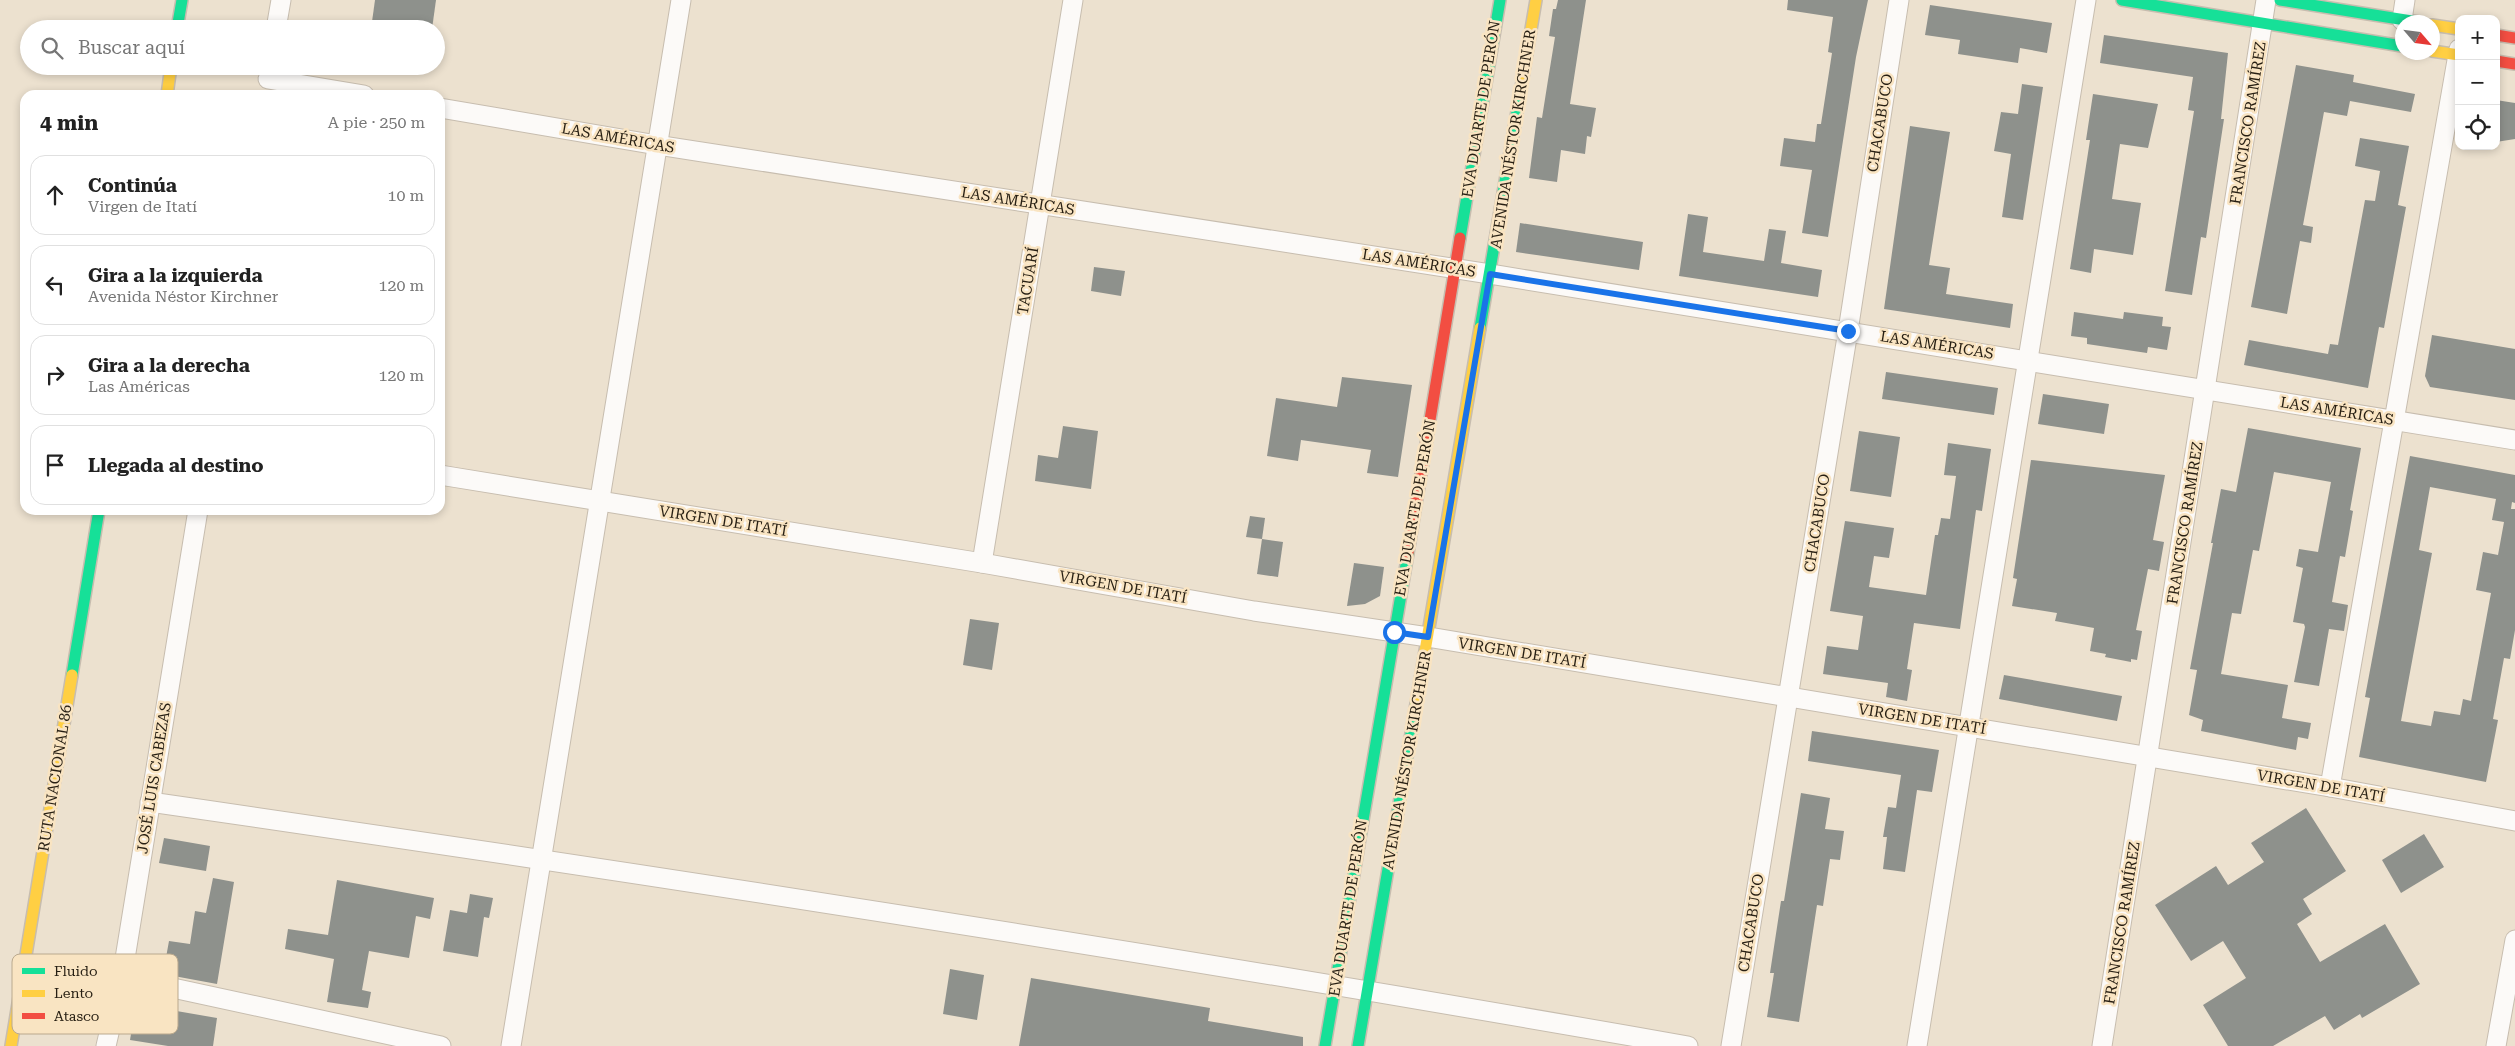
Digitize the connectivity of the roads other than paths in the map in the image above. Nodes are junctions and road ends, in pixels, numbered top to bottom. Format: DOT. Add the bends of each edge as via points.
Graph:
graph roads {
  1 [pos="182,0"];
  2 [pos="281,0"];
  3 [pos="680,0"];
  4 [pos="1073,0"];
  5 [pos="1500,0"];
  6 [pos="1536,0"];
  7 [pos="1899,0"];
  8 [pos="2086,0"];
  9 [pos="2122,0"];
  10 [pos="2266,0"];
  11 [pos="2280,0"];
  12 [pos="2405,0"];
  13 [pos="2176,4"];
  14 [pos="2409,15"];
  15 [pos="2395,19"];
  16 [pos="179,20"];
  17 [pos="278,20"];
  18 [pos="2263,23"];
  19 [pos="2440,26"];
  20 [pos="2455,28"];
  21 [pos="2500,36"];
  22 [pos="2515,38"];
  23 [pos="2395,45"];
  24 [pos="2440,52"];
  25 [pos="2455,53"];
  26 [pos="2457,60"];
  27 [pos="2500,62"];
  28 [pos="2515,64"];
  29 [pos="170,75"];
  30 [pos="268,80"];
  31 [pos="168,90"];
  32 [pos="332,90"];
  33 [pos="445,109"];
  34 [pos="657,145"];
  35 [pos="1040,204"];
  36 [pos="1455,268"];
  37 [pos="1490,274"];
  38 [pos="1848,331"];
  39 [pos="2028,360"];
  40 [pos="2207,390"];
  41 [pos="2394,420"];
  42 [pos="2515,440"];
  43 [pos="445,476"];
  44 [pos="598,501"];
  45 [pos="98,515"];
  46 [pos="197,515"];
  47 [pos="982,562"];
  48 [pos="1394,632"];
  49 [pos="1428,637"];
  50 [pos="1788,697"];
  51 [pos="1969,727"];
  52 [pos="2148,757"];
  53 [pos="2330,787"];
  54 [pos="150,802"];
  55 [pos="2515,821"];
  56 [pos="541,858"];
  57 [pos="2515,940"];
  58 [pos="26,954"];
  59 [pos="126,954"];
  60 [pos="1335,985"];
  61 [pos="178,989"];
  62 [pos="1368,990"];
  63 [pos="441,1046"];
  64 [pos="511,1046"];
  65 [pos="1325,1046"];
  66 [pos="1358,1046"];
  67 [pos="1688,1046"];
  68 [pos="1731,1046"];
  69 [pos="1917,1046"];
  70 [pos="2102,1046"];
  71 [pos="2496,1046"];
  1 -- 16 [label="street"];
  2 -- 17 [label="street"];
  3 -- 34 [label="street"];
  4 -- 35 [label="street, TACUARÍ"];
  5 -- 36 [label="street, EVA DUARTE DE PERÓN"];
  6 -- 37 [label="street, AVENIDA NÉSTOR KIRCHNER"];
  7 -- 38 [label="street, CHACABUCO"];
  8 -- 39 [label="street"];
  9 -- 13 [label="street"];
  10 -- 18 [label="street, FRANCISCO RAMÍREZ"];
  11 -- 15 [label="street"];
  12 -- 14 [label="street"];
  13 -- 18 [label="street"];
  18 -- 23 [label="street"];
  18 -- 40 [label="street, FRANCISCO RAMÍREZ"];
  19 -- 20 [label="street"];
  21 -- 22 [label="street"];
  24 -- 25 [label="street"];
  26 -- 41 [label="street"];
  27 -- 28 [label="street"];
  29 -- 31 [label="street"];
  30 -- 32 [label="street"];
  33 -- 34 [label="street, LAS AMÉRICAS"];
  34 -- 35 [label="street, LAS AMÉRICAS"];
  34 -- 44 [label="street"];
  35 -- 36 [label="street, LAS AMÉRICAS"];
  35 -- 47 [label="street, TACUARÍ"];
  36 -- 37 [label="street, LAS AMÉRICAS"];
  36 -- 48 [label="street, EVA DUARTE DE PERÓN"];
  37 -- 38 [label="street, LAS AMÉRICAS"];
  37 -- 49 [label="street, AVENIDA NÉSTOR KIRCHNER"];
  38 -- 39 [label="street, LAS AMÉRICAS"];
  38 -- 50 [label="street, CHACABUCO"];
  39 -- 40 [label="street, LAS AMÉRICAS"];
  39 -- 51 [label="street"];
  40 -- 41 [label="street, LAS AMÉRICAS"];
  40 -- 52 [label="street, FRANCISCO RAMÍREZ"];
  41 -- 42 [label="street, LAS AMÉRICAS"];
  41 -- 53 [label="street"];
  43 -- 44 [label="street, VIRGEN DE ITATÍ"];
  44 -- 47 [label="street, VIRGEN DE ITATÍ"];
  44 -- 56 [label="street"];
  45 -- 58 [label="street, RUTA NACIONAL 86"];
  46 -- 54 [label="street, JOSÉ LUIS CABEZAS"];
  47 -- 48 [label="street, VIRGEN DE ITATÍ" via="1254,611"];
  48 -- 49 [label="street, VIRGEN DE ITATÍ"];
  48 -- 60 [label="street, EVA DUARTE DE PERÓN"];
  49 -- 50 [label="street, VIRGEN DE ITATÍ"];
  49 -- 62 [label="street, AVENIDA NÉSTOR KIRCHNER"];
  50 -- 51 [label="street, VIRGEN DE ITATÍ"];
  50 -- 68 [label="street, CHACABUCO"];
  51 -- 52 [label="street, VIRGEN DE ITATÍ"];
  51 -- 69 [label="street"];
  52 -- 53 [label="street, VIRGEN DE ITATÍ"];
  52 -- 70 [label="street, FRANCISCO RAMÍREZ"];
  53 -- 55 [label="street, VIRGEN DE ITATÍ"];
  54 -- 56 [label="street"];
  54 -- 59 [label="street, JOSÉ LUIS CABEZAS"];
  56 -- 60 [label="street"];
  56 -- 64 [label="street"];
  57 -- 71 [label="street"];
  60 -- 62 [label="street"];
  60 -- 65 [label="street, EVA DUARTE DE PERÓN"];
  61 -- 63 [label="street"];
  62 -- 66 [label="street, AVENIDA NÉSTOR KIRCHNER"];
  62 -- 67 [label="street"];
}
